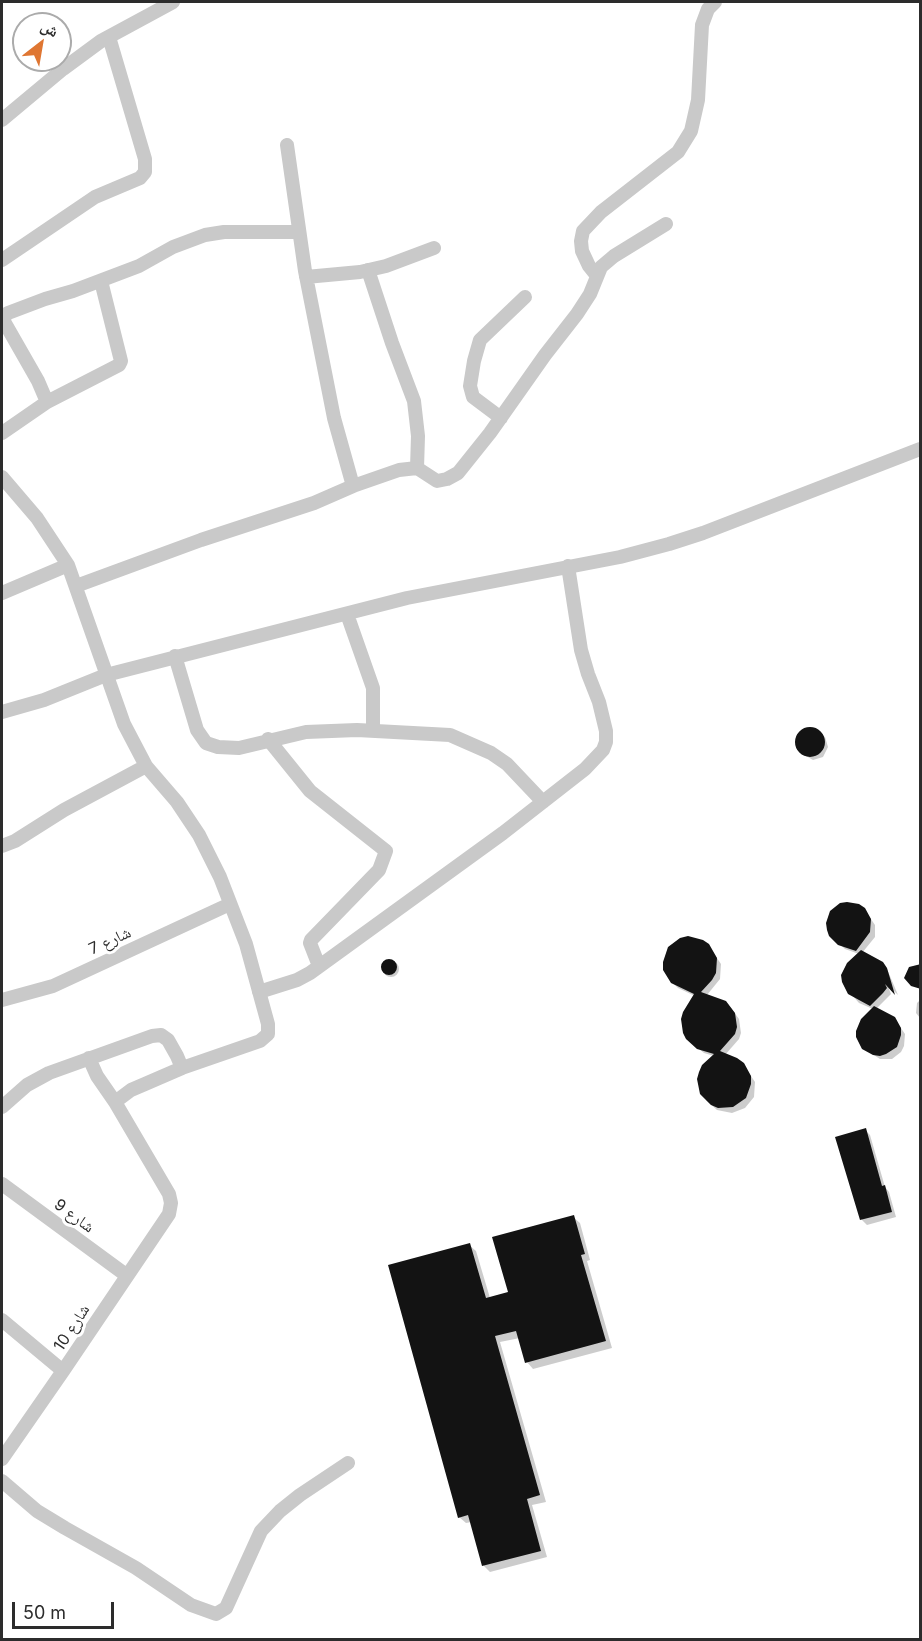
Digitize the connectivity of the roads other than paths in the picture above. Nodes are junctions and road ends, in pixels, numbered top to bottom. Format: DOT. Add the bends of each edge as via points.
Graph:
graph roads {
  1 [pos="173,2"];
  2 [pos="715,2"];
  3 [pos="109,37"];
  4 [pos="2,120"];
  5 [pos="286,145"];
  6 [pos="666,224"];
  7 [pos="299,232"];
  8 [pos="434,248"];
  9 [pos="2,260"];
  10 [pos="368,270"];
  11 [pos="597,276"];
  12 [pos="306,277"];
  13 [pos="101,281"];
  14 [pos="525,297"];
  15 [pos="2,318"];
  16 [pos="47,402"];
  17 [pos="501,418"];
  18 [pos="2,433"];
  19 [pos="921,449"];
  20 [pos="417,468"];
  21 [pos="2,477"];
  22 [pos="352,486"];
  23 [pos="68,565"];
  24 [pos="568,567"];
  25 [pos="76,586"];
  26 [pos="2,593"];
  27 [pos="347,614"];
  28 [pos="175,656"];
  29 [pos="106,675"];
  30 [pos="2,712"];
  31 [pos="374,730"];
  32 [pos="268,739"];
  33 [pos="146,766"];
  34 [pos="543,802"];
  35 [pos="2,846"];
  36 [pos="230,904"];
  37 [pos="319,966"];
  38 [pos="259,992"];
  39 [pos="2,1000"];
  40 [pos="89,1058"];
  41 [pos="182,1068"];
  42 [pos="115,1102"];
  43 [pos="2,1107"];
  44 [pos="2,1184"];
  45 [pos="126,1275"];
  46 [pos="2,1320"];
  47 [pos="63,1371"];
  48 [pos="2,1459"];
  49 [pos="348,1463"];
  50 [pos="2,1481"];
  1 -- 3 [label="street"];
  2 -- 11 [label="street" via="702,25 698,100 692,131 678,152 601,212 583,231 582,251"];
  3 -- 4 [label="street"];
  3 -- 9 [label="street" via="146,172 95,197"];
  5 -- 7 [label="street"];
  6 -- 11 [label="street" via="614,256"];
  7 -- 12 [label="street"];
  7 -- 13 [label="street" via="204,235"];
  8 -- 10 [label="street"];
  10 -- 12 [label="street"];
  10 -- 20 [label="street" via="414,401"];
  11 -- 17 [label="street" via="577,314"];
  12 -- 22 [label="street"];
  13 -- 15 [label="street" via="18,308"];
  13 -- 16 [label="street" via="121,361"];
  14 -- 17 [label="street" via="480,340 474,361 470,386 473,397"];
  15 -- 16 [label="street"];
  16 -- 18 [label="street"];
  17 -- 20 [label="street" via="458,473 447,480 437,481"];
  19 -- 24 [label="street" via="703,534"];
  20 -- 22 [label="street"];
  21 -- 23 [label="street" via="37,518"];
  22 -- 25 [label="street" via="314,503"];
  23 -- 25 [label="street"];
  23 -- 26 [label="street"];
  24 -- 27 [label="street" via="407,598"];
  24 -- 34 [label="street" via="581,650 599,702 606,742 598,757"];
  25 -- 29 [label="street"];
  27 -- 28 [label="street"];
  27 -- 31 [label="street" via="373,688"];
  28 -- 29 [label="street"];
  28 -- 32 [label="street" via="197,730 206,743 239,748"];
  29 -- 30 [label="street"];
  29 -- 33 [label="street" via="124,724"];
  31 -- 32 [label="street" via="306,732"];
  31 -- 34 [label="street" via="450,735 472,744 507,764"];
  32 -- 37 [label="street" via="310,791 386,851 380,870 311,940"];
  33 -- 35 [label="street"];
  33 -- 36 [label="street" via="199,835"];
  34 -- 37 [label="street"];
  36 -- 38 [label="street"];
  36 -- 39 [label="street, شارع 7" via="53,986"];
  37 -- 38 [label="street" via="297,980"];
  38 -- 41 [label="street" via="268,1024 266,1038"];
  40 -- 41 [label="street" via="161,1035 168,1040"];
  40 -- 42 [label="street"];
  40 -- 43 [label="street" via="27,1085"];
  41 -- 42 [label="street" via="131,1090"];
  42 -- 45 [label="street, شارع 10" via="171,1203 169,1214"];
  44 -- 45 [label="street, شارع 9"];
  45 -- 47 [label="street, شارع 10"];
  46 -- 47 [label="street"];
  47 -- 48 [label="street, شارع 10"];
  49 -- 50 [label="street" via="300,1495 261,1531 226,1608 216,1614 191,1605 136,1568 56,1523"];
}
